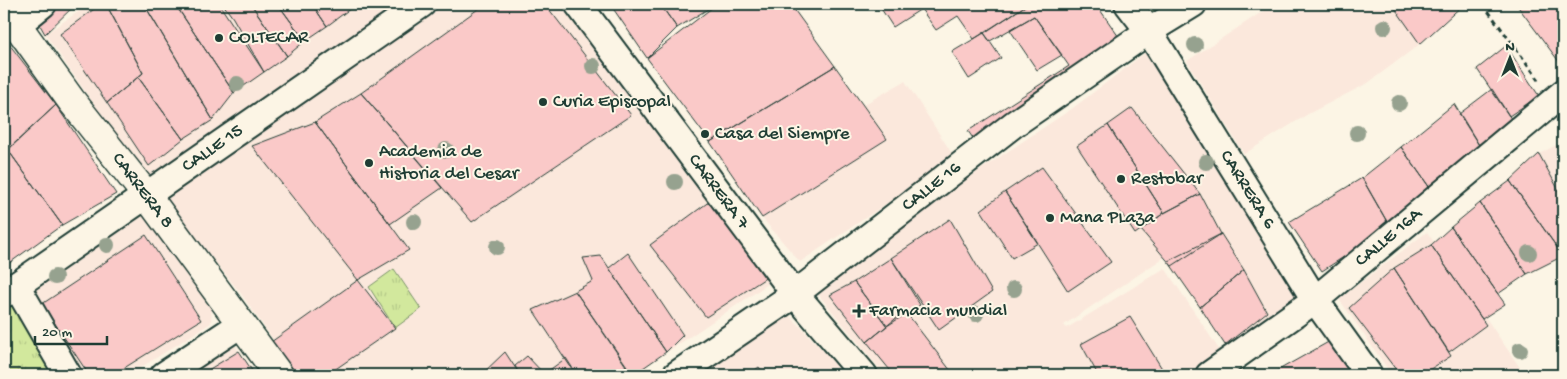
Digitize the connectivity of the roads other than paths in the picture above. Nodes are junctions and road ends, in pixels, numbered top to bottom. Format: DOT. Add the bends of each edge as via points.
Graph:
graph roads {
  1 [pos="43,4"];
  2 [pos="422,4"];
  3 [pos="578,4"];
  4 [pos="1128,4"];
  5 [pos="1192,4"];
  6 [pos="10,16"];
  7 [pos="1149,31"];
  8 [pos="1560,102"];
  9 [pos="147,196"];
  10 [pos="10,290"];
  11 [pos="795,294"];
  12 [pos="1315,300"];
  13 [pos="241,324"];
  14 [pos="68,375"];
  15 [pos="164,375"];
  16 [pos="279,375"];
  17 [pos="676,375"];
  18 [pos="864,375"];
  19 [pos="1209,375"];
  20 [pos="1369,375"];
  1 -- 6 [label="street"];
  2 -- 9 [label="street, CALLE 15"];
  3 -- 11 [label="street, CARRERA 7"];
  4 -- 7 [label="street, CARRERA 6"];
  5 -- 7 [label="street, CALLE 16"];
  6 -- 9 [label="street, CARRERA 8"];
  7 -- 11 [label="street, CALLE 16" via="1014,124"];
  7 -- 12 [label="street, CARRERA 6"];
  8 -- 12 [label="street, CALLE 16A"];
  9 -- 10 [label="street, CALLE 15"];
  9 -- 13 [label="street, CARRERA 8"];
  10 -- 14 [label="street"];
  11 -- 17 [label="street, CALLE 16"];
  11 -- 18 [label="street, CARRERA 7"];
  12 -- 19 [label="street, CALLE 16A"];
  12 -- 20 [label="street, CARRERA 6"];
  13 -- 15 [label="street"];
  13 -- 16 [label="street, CARRERA 8"];
}
